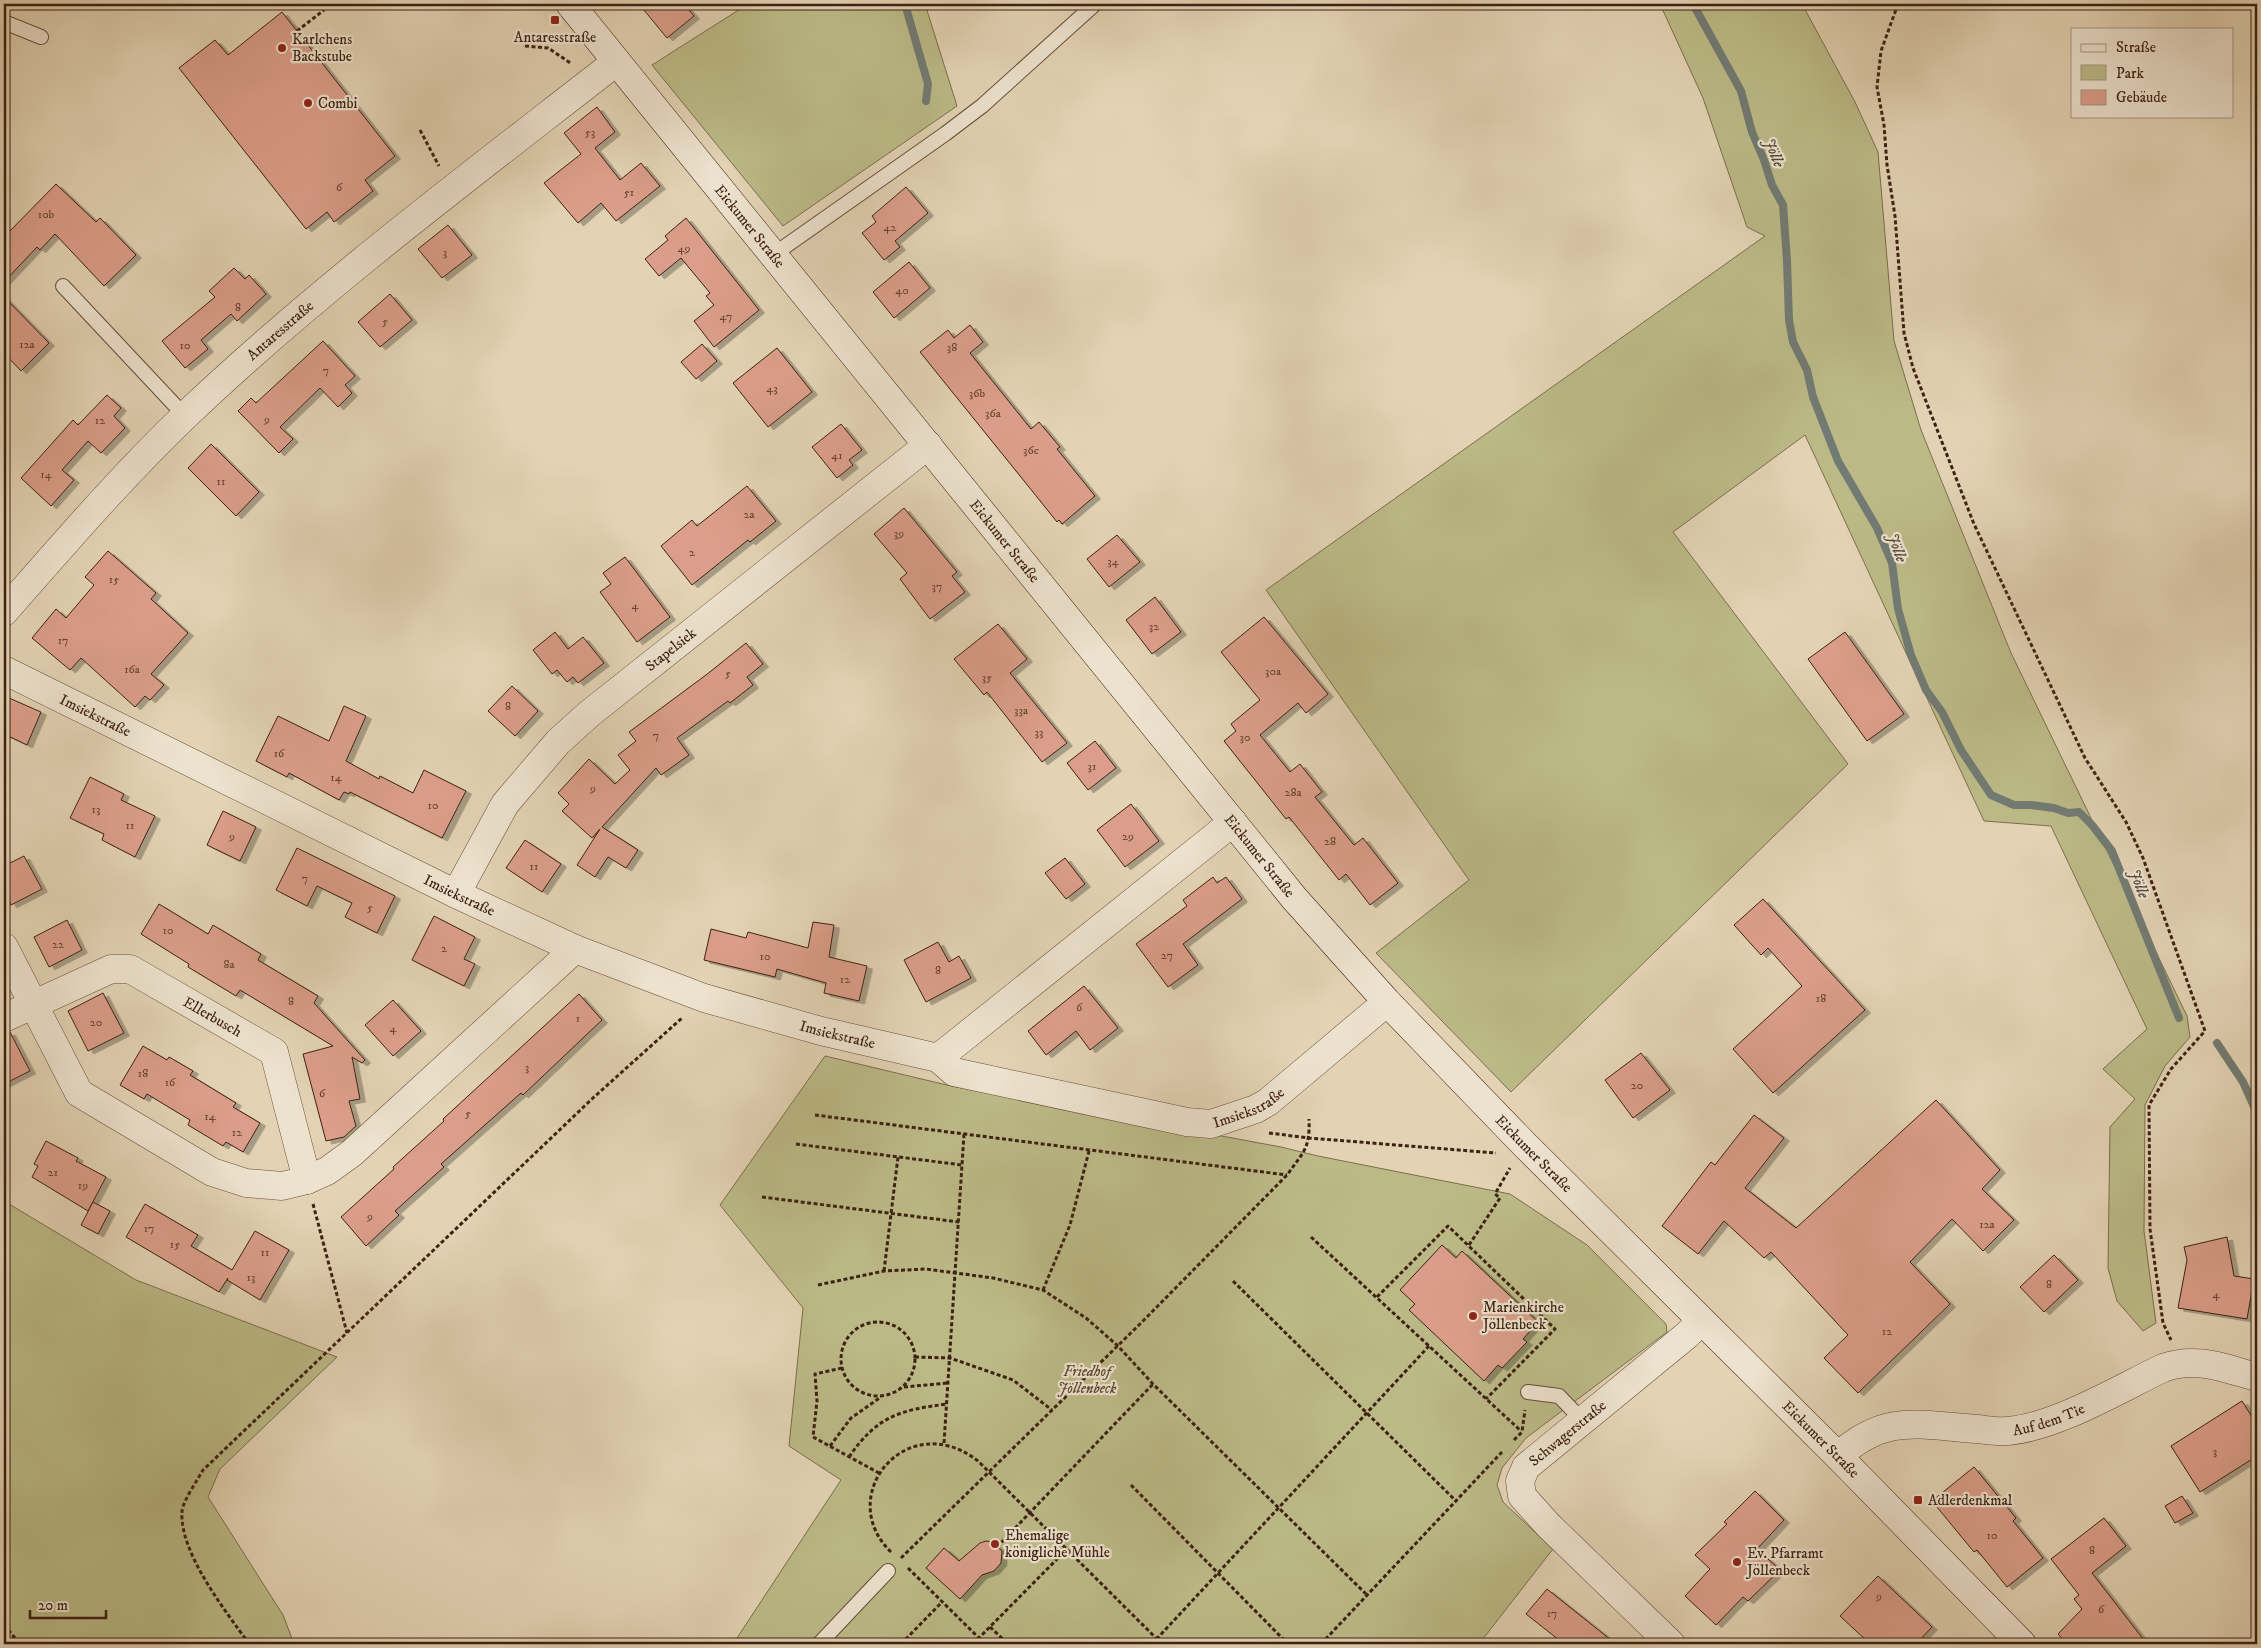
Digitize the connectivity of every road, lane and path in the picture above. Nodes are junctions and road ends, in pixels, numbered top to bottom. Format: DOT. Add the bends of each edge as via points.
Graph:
graph roads {
  1 [pos="570,4"];
  2 [pos="1095,4"];
  3 [pos="1898,4"];
  4 [pos="324,10"];
  5 [pos="4,22"];
  6 [pos="297,31"];
  7 [pos="41,37"];
  8 [pos="525,46"];
  9 [pos="608,68"];
  10 [pos="420,130"];
  11 [pos="452,191"];
  12 [pos="772,254"];
  13 [pos="63,286"];
  14 [pos="185,416"];
  15 [pos="928,445"];
  16 [pos="4,612"];
  17 [pos="4,670"];
  18 [pos="1233,822"];
  19 [pos="456,894"];
  20 [pos="4,948"];
  21 [pos="575,949"];
  22 [pos="704,998"];
  23 [pos="1387,1002"];
  24 [pos="32,1004"];
  25 [pos="4,1018"];
  26 [pos="938,1058"];
  27 [pos="815,1115"];
  28 [pos="1309,1119"];
  29 [pos="964,1134"];
  30 [pos="1309,1138"];
  31 [pos="1523,1143"];
  32 [pos="796,1144"];
  33 [pos="1090,1151"];
  34 [pos="898,1157"];
  35 [pos="962,1165"];
  36 [pos="1288,1175"];
  37 [pos="307,1180"];
  38 [pos="1499,1188"];
  39 [pos="762,1197"];
  40 [pos="891,1213"];
  41 [pos="959,1222"];
  42 [pos="1311,1237"];
  43 [pos="1468,1246"];
  44 [pos="884,1271"];
  45 [pos="956,1273"];
  46 [pos="1233,1281"];
  47 [pos="818,1285"];
  48 [pos="1043,1290"];
  49 [pos="1377,1297"];
  50 [pos="1701,1321"];
  51 [pos="347,1334"];
  52 [pos="1118,1346"];
  53 [pos="1429,1346"];
  54 [pos="915,1357"];
  55 [pos="950,1358"];
  56 [pos="2180,1362"];
  57 [pos="842,1368"];
  58 [pos="2257,1377"];
  59 [pos="948,1383"];
  60 [pos="1153,1384"];
  61 [pos="903,1387"];
  62 [pos="1528,1392"];
  63 [pos="881,1396"];
  64 [pos="1486,1399"];
  65 [pos="947,1404"];
  66 [pos="1052,1410"];
  67 [pos="1366,1412"];
  68 [pos="1583,1421"];
  69 [pos="944,1443"];
  70 [pos="830,1446"];
  71 [pos="1838,1456"];
  72 [pos="849,1457"];
  73 [pos="989,1472"];
  74 [pos="879,1473"];
  75 [pos="1131,1485"];
  76 [pos="1456,1501"];
  77 [pos="1278,1507"];
  78 [pos="1030,1513"];
  79 [pos="997,1547"];
  80 [pos="1066,1550"];
  81 [pos="899,1560"];
  82 [pos="888,1571"];
  83 [pos="1218,1572"];
  84 [pos="1366,1594"];
  85 [pos="942,1602"];
  86 [pos="4,1625"];
  87 [pos="990,1627"];
  88 [pos="979,1638"];
  89 [pos="1157,1639"];
  90 [pos="20,1644"];
  91 [pos="249,1644"];
  92 [pos="819,1644"];
  93 [pos="901,1644"];
  94 [pos="973,1644"];
  95 [pos="1008,1644"];
  96 [pos="1152,1644"];
  97 [pos="1162,1644"];
  98 [pos="1288,1644"];
  99 [pos="1321,1644"];
  100 [pos="1671,1644"];
  101 [pos="2022,1644"];
  1 -- 9 [label="street, Eickumer Straße"];
  2 -- 12 [label="lane" via="982,106"];
  3 -- 56 [label="path" via="1881,51 1877,86 1895,216 1904,333 1912,368 1978,533 2085,758 2126,822 2143,858 2205,1031 2171,1069 2149,1105 2150,1230 2163,1323"];
  4 -- 6 [label="path"];
  5 -- 7 [label="lane"];
  8 -- 9 [label="path" via="548,48 577,67"];
  9 -- 11 [label="street, Antaresstraße"];
  9 -- 12 [label="street, Eickumer Straße"];
  10 -- 11 [label="path"];
  11 -- 14 [label="street, Antaresstraße" via="289,322"];
  12 -- 15 [label="street, Eickumer Straße"];
  13 -- 14 [label="lane"];
  14 -- 16 [label="street, Antaresstraße" via="85,520"];
  15 -- 18 [label="street, Eickumer Straße"];
  15 -- 19 [label="street, Stapelsiek" via="596,708 558,742 505,804"];
  17 -- 19 [label="street, Imsiekstraße"];
  18 -- 23 [label="street, Eickumer Straße" via="1294,898"];
  18 -- 26 [label="street"];
  19 -- 21 [label="street, Imsiekstraße"];
  20 -- 24 [label="street"];
  21 -- 22 [label="street, Imsiekstraße"];
  21 -- 37 [label="street" via="352,1153 327,1171"];
  22 -- 26 [label="street, Imsiekstraße" via="821,1032"];
  22 -- 51 [label="path" via="593,1098"];
  23 -- 26 [label="street, Imsiekstraße" via="1268,1102 1211,1124 1187,1122 954,1072"];
  23 -- 31 [label="street, Eickumer Straße"];
  24 -- 25 [label="street, Ellerbusch"];
  24 -- 37 [label="street" via="79,1093 212,1172 246,1183 282,1186"];
  24 -- 37 [label="street, Ellerbusch" via="111,969 130,969 274,1052"];
  27 -- 29 [label="path"];
  28 -- 30 [label="path"];
  29 -- 33 [label="path"];
  29 -- 35 [label="path"];
  30 -- 31 [label="path" via="1497,1153"];
  30 -- 36 [label="path" via="1304,1154"];
  31 -- 50 [label="street, Eickumer Straße"];
  32 -- 34 [label="path"];
  33 -- 36 [label="path"];
  33 -- 48 [label="path" via="1070,1225"];
  34 -- 35 [label="path"];
  34 -- 40 [label="path"];
  35 -- 41 [label="path"];
  36 -- 52 [label="path"];
  37 -- 51 [label="path"];
  38 -- 43 [label="path" via="1495,1194 1500,1198"];
  39 -- 40 [label="path"];
  40 -- 41 [label="path"];
  40 -- 44 [label="path"];
  41 -- 45 [label="path"];
  42 -- 49 [label="path"];
  43 -- 49 [label="path" via="1448,1226"];
  43 -- 64 [label="path" via="1555,1329"];
  44 -- 45 [label="path" via="926,1269"];
  44 -- 47 [label="path"];
  45 -- 48 [label="path"];
  45 -- 55 [label="path"];
  46 -- 67 [label="path"];
  48 -- 52 [label="path" via="1086,1318"];
  49 -- 53 [label="path"];
  50 -- 68 [label="street, Schwagerstraße"];
  50 -- 71 [label="street, Eickumer Straße"];
  51 -- 91 [label="path" via="203,1470 182,1510 187,1542 204,1579"];
  52 -- 60 [label="path"];
  52 -- 66 [label="path"];
  53 -- 64 [label="path"];
  53 -- 67 [label="path"];
  54 -- 55 [label="path"];
  54 -- 57 [label="path" via="906,1334 896,1326 872,1322 860,1326 847,1338 840,1356"];
  54 -- 61 [label="path" via="910,1378"];
  55 -- 59 [label="path"];
  55 -- 66 [label="path" via="1013,1380"];
  56 -- 58 [label="street, Auf dem Tie" via="2200,1362"];
  56 -- 71 [label="street, Auf dem Tie" via="2050,1422 2008,1431 1900,1424 1856,1440"];
  57 -- 63 [label="path" via="852,1386 870,1396"];
  57 -- 70 [label="path" via="815,1374 817,1402 812,1437"];
  59 -- 61 [label="path"];
  59 -- 65 [label="path"];
  60 -- 77 [label="path"];
  60 -- 78 [label="path"];
  61 -- 63 [label="path"];
  62 -- 68 [label="lane" via="1559,1396"];
  63 -- 70 [label="path" via="851,1418"];
  64 -- 76 [label="path" via="1522,1432"];
  65 -- 69 [label="path"];
  65 -- 72 [label="path" via="914,1408 889,1417 862,1437"];
  66 -- 73 [label="path"];
  67 -- 76 [label="path"];
  67 -- 77 [label="path"];
  68 -- 100 [label="street, Schwagerstraße" via="1526,1467 1520,1481 1522,1496"];
  69 -- 73 [label="path" via="966,1451"];
  69 -- 74 [label="path" via="927,1443 900,1452"];
  70 -- 72 [label="path"];
  71 -- 101 [label="street, Eickumer Straße"];
  72 -- 74 [label="path"];
  73 -- 78 [label="path"];
  73 -- 81 [label="path"];
  74 -- 81 [label="path" via="871,1496 872,1518 882,1540"];
  75 -- 83 [label="path"];
  76 -- 84 [label="path"];
  77 -- 83 [label="path"];
  77 -- 84 [label="path"];
  78 -- 79 [label="path"];
  78 -- 80 [label="path"];
  80 -- 87 [label="path"];
  80 -- 89 [label="path"];
  81 -- 85 [label="path"];
  82 -- 92 [label="lane"];
  83 -- 89 [label="path"];
  83 -- 98 [label="path"];
  84 -- 99 [label="path"];
  85 -- 88 [label="path"];
  85 -- 93 [label="path"];
  86 -- 90 [label="path"];
  87 -- 88 [label="path"];
  87 -- 95 [label="path"];
  88 -- 94 [label="path"];
  89 -- 96 [label="path"];
  89 -- 97 [label="path"];
}
